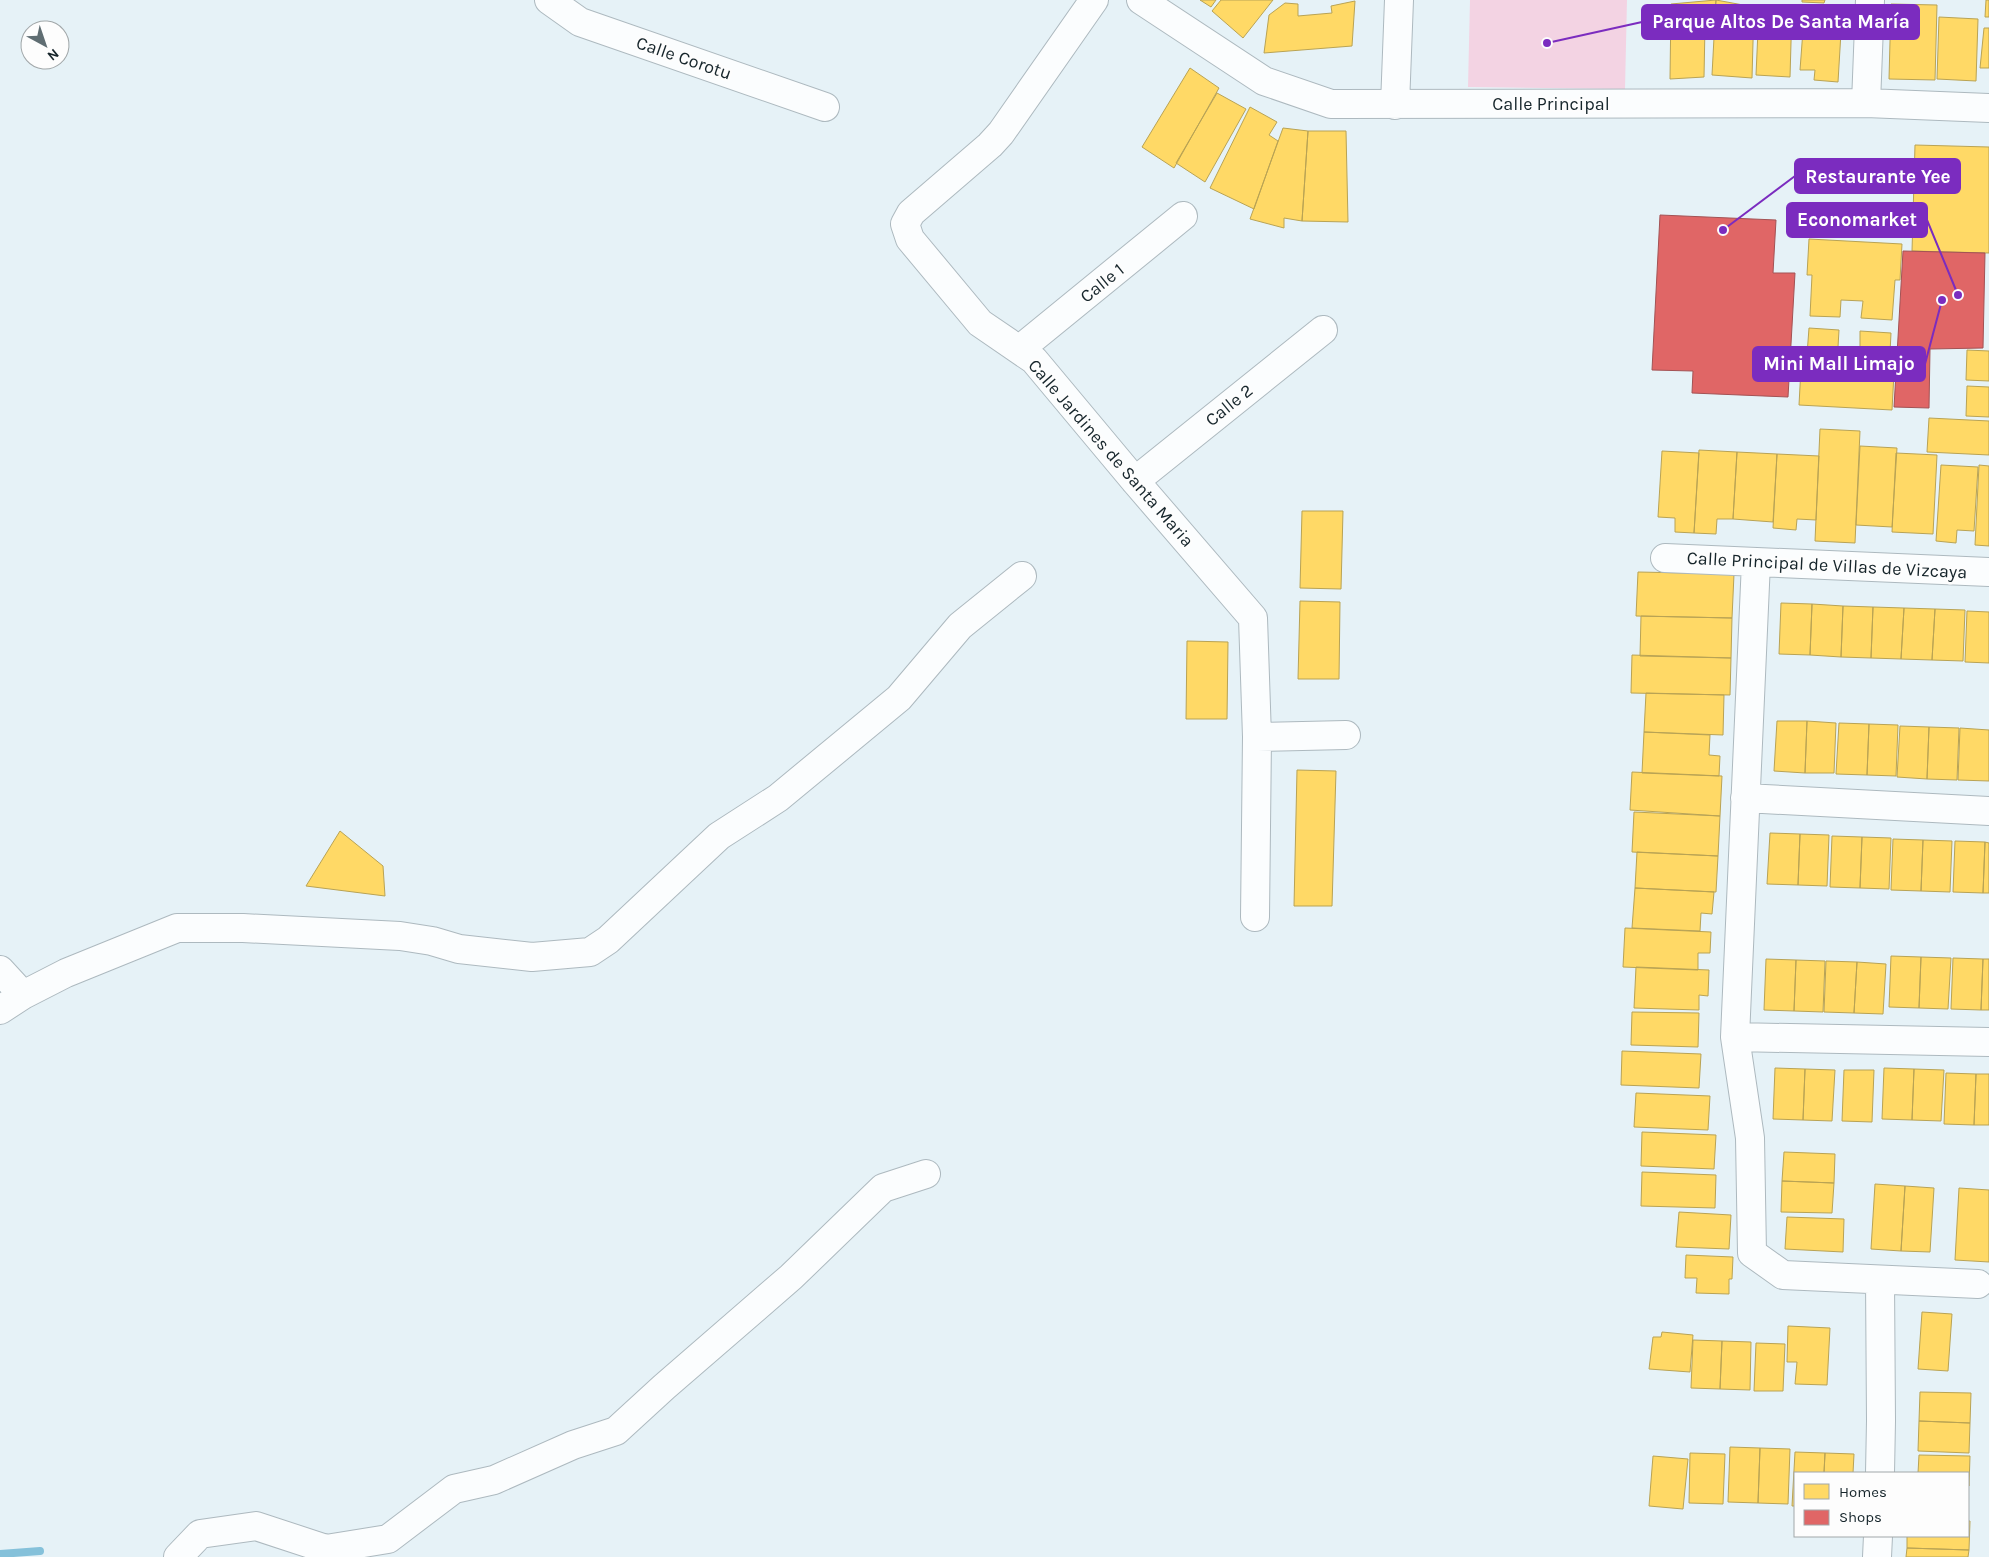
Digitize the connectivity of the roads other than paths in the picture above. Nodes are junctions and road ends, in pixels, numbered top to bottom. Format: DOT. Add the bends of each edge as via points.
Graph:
graph roads {
  1 [pos="549,0"];
  2 [pos="1094,0"];
  3 [pos="1141,0"];
  4 [pos="1399,0"];
  5 [pos="1870,0"];
  6 [pos="1866,103"];
  7 [pos="1395,105"];
  8 [pos="825,107"];
  9 [pos="1989,108"];
  10 [pos="1183,216"];
  11 [pos="1323,330"];
  12 [pos="1020,349"];
  13 [pos="1134,481"];
  14 [pos="1665,558"];
  15 [pos="1756,562"];
  16 [pos="1989,572"];
  17 [pos="1022,576"];
  18 [pos="1346,735"];
  19 [pos="1257,737"];
  20 [pos="1745,798"];
  21 [pos="1989,811"];
  22 [pos="1255,917"];
  23 [pos="0,970"];
  24 [pos="23,995"];
  25 [pos="0,1010"];
  26 [pos="1735,1037"];
  27 [pos="1989,1042"];
  28 [pos="926,1174"];
  29 [pos="1880,1280"];
  30 [pos="1978,1284"];
  31 [pos="1880,1472"];
  32 [pos="1878,1537"];
  33 [pos="178,1557"];
  34 [pos="1877,1557"];
  1 -- 8 [label="street, Calle Corotu" via="580,22"];
  2 -- 12 [label="street, Calle Jardines de Santa Maria" via="1001,133 911,213 905,224 910,239 980,323"];
  3 -- 7 [label="street, Calle Principal" via="1264,81 1331,104"];
  4 -- 7 [label="street"];
  5 -- 6 [label="street"];
  6 -- 7 [label="street, Calle Principal"];
  6 -- 9 [label="street, Calle Principal"];
  10 -- 12 [label="street, Calle 1"];
  11 -- 13 [label="street, Calle 2"];
  12 -- 13 [label="street, Calle Jardines de Santa Maria" via="1034,360"];
  13 -- 19 [label="street, Calle Jardines de Santa Maria" via="1253,618"];
  14 -- 15 [label="street, Calle Principal de Villas de Vizcaya"];
  15 -- 16 [label="street, Calle Principal de Villas de Vizcaya"];
  15 -- 20 [label="street"];
  17 -- 24 [label="street" via="960,626 899,698 778,798 719,836 608,940 590,952 532,958 459,949 400,936 177,928 66,973"];
  18 -- 19 [label="street"];
  19 -- 22 [label="street, Calle Jardines de Santa Maria"];
  20 -- 21 [label="street"];
  20 -- 26 [label="street"];
  23 -- 24 [label="street"];
  24 -- 25 [label="street"];
  26 -- 27 [label="street"];
  26 -- 29 [label="street" via="1750,1138 1752,1253 1783,1275"];
  28 -- 33 [label="street" via="883,1188 791,1277 616,1431 573,1445 494,1480 454,1489 388,1539 326,1549 256,1526 200,1534"];
  29 -- 30 [label="street"];
  29 -- 31 [label="street"];
  32 -- 34 [label="street"];
}
